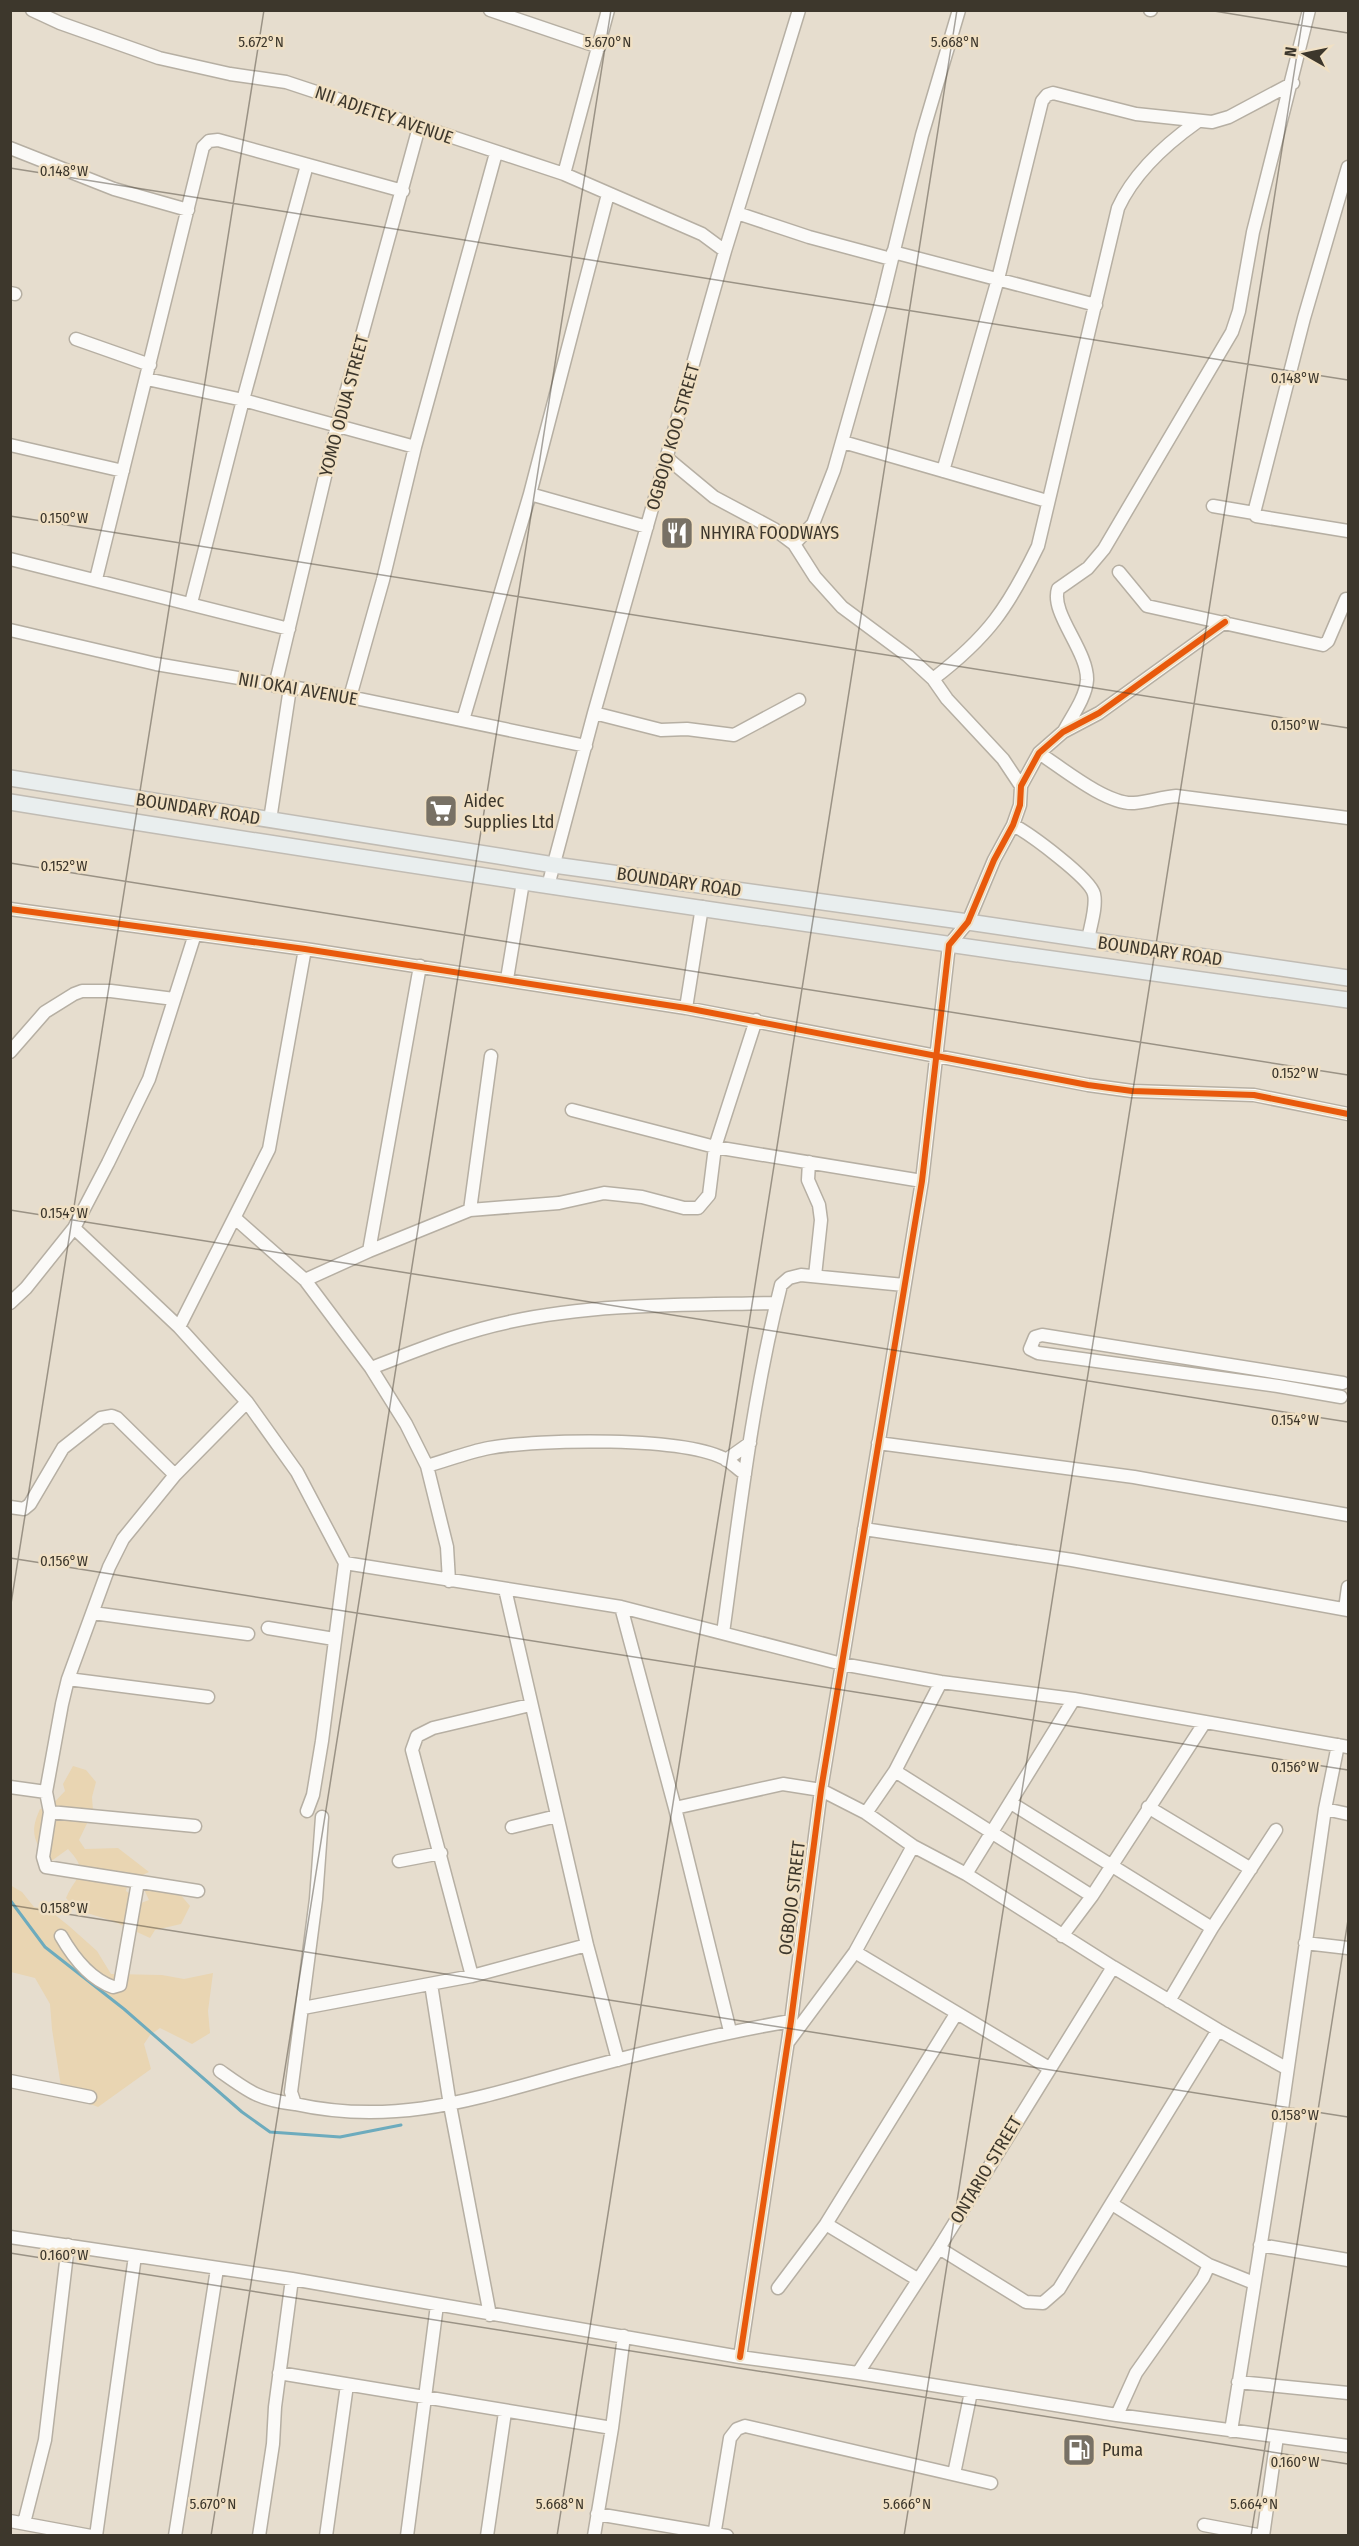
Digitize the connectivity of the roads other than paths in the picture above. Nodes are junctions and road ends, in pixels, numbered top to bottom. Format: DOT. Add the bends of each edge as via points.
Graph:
graph roads {
  1 [pos="32,10"];
  2 [pos="490,10"];
  3 [pos="608,10"];
  4 [pos="799,10"];
  5 [pos="959,10"];
  6 [pos="1309,10"];
  7 [pos="598,47"];
  8 [pos="1293,84"];
  9 [pos="1171,119"];
  10 [pos="1197,122"];
  11 [pos="419,127"];
  12 [pos="1175,138"];
  13 [pos="10,148"];
  14 [pos="496,153"];
  15 [pos="307,165"];
  16 [pos="1348,167"];
  17 [pos="564,174"];
  18 [pos="403,191"];
  19 [pos="608,194"];
  20 [pos="188,210"];
  21 [pos="737,213"];
  22 [pos="725,251"];
  23 [pos="892,255"];
  24 [pos="998,279"];
  25 [pos="1096,305"];
  26 [pos="76,339"];
  27 [pos="150,365"];
  28 [pos="147,380"];
  29 [pos="243,400"];
  30 [pos="337,426"];
  31 [pos="843,442"];
  32 [pos="10,445"];
  33 [pos="415,447"];
  34 [pos="667,458"];
  35 [pos="123,471"];
  36 [pos="944,471"];
  37 [pos="530,494"];
  38 [pos="1047,501"];
  39 [pos="1213,506"];
  40 [pos="1254,513"];
  41 [pos="647,527"];
  42 [pos="1348,531"];
  43 [pos="794,544"];
  44 [pos="10,559"];
  45 [pos="1119,572"];
  46 [pos="96,579"];
  47 [pos="1348,597"];
  48 [pos="191,603"];
  49 [pos="1224,622"];
  50 [pos="289,628"];
  51 [pos="10,630"];
  52 [pos="933,679"];
  53 [pos="275,686"];
  54 [pos="290,688"];
  55 [pos="350,697"];
  56 [pos="799,700"];
  57 [pos="594,713"];
  58 [pos="463,720"];
  59 [pos="1063,732"];
  60 [pos="586,746"];
  61 [pos="1039,753"];
  62 [pos="10,778"];
  63 [pos="1021,786"];
  64 [pos="10,802"];
  65 [pos="1348,818"];
  66 [pos="270,820"];
  67 [pos="1013,825"];
  68 [pos="554,865"];
  69 [pos="524,882"];
  70 [pos="548,886"];
  71 [pos="702,907"];
  72 [pos="10,909"];
  73 [pos="968,922"];
  74 [pos="195,934"];
  75 [pos="1088,940"];
  76 [pos="949,945"];
  77 [pos="305,949"];
  78 [pos="420,966"];
  79 [pos="1348,978"];
  80 [pos="507,979"];
  81 [pos="174,999"];
  82 [pos="1348,1000"];
  83 [pos="686,1008"];
  84 [pos="756,1020"];
  85 [pos="10,1052"];
  86 [pos="491,1056"];
  87 [pos="935,1056"];
  88 [pos="572,1110"];
  89 [pos="1348,1114"];
  90 [pos="715,1147"];
  91 [pos="809,1162"];
  92 [pos="922,1181"];
  93 [pos="470,1210"];
  94 [pos="236,1218"];
  95 [pos="74,1228"];
  96 [pos="369,1251"];
  97 [pos="815,1276"];
  98 [pos="306,1280"];
  99 [pos="904,1285"];
  100 [pos="10,1303"];
  101 [pos="776,1303"];
  102 [pos="179,1327"];
  103 [pos="371,1368"];
  104 [pos="1346,1382"];
  105 [pos="1345,1399"];
  106 [pos="248,1402"];
  107 [pos="750,1443"];
  108 [pos="878,1443"];
  109 [pos="726,1460"];
  110 [pos="427,1466"];
  111 [pos="745,1474"];
  112 [pos="176,1475"];
  113 [pos="10,1507"];
  114 [pos="1348,1515"];
  115 [pos="864,1529"];
  116 [pos="345,1563"];
  117 [pos="449,1581"];
  118 [pos="1348,1587"];
  119 [pos="505,1588"];
  120 [pos="621,1607"];
  121 [pos="1347,1610"];
  122 [pos="93,1613"];
  123 [pos="268,1628"];
  124 [pos="723,1633"];
  125 [pos="248,1634"];
  126 [pos="334,1639"];
  127 [pos="842,1664"];
  128 [pos="68,1679"];
  129 [pos="941,1682"];
  130 [pos="208,1697"];
  131 [pos="1074,1699"];
  132 [pos="530,1705"];
  133 [pos="1205,1722"];
  134 [pos="1343,1746"];
  135 [pos="896,1771"];
  136 [pos="10,1787"];
  137 [pos="821,1790"];
  138 [pos="46,1792"];
  139 [pos="1011,1803"];
  140 [pos="675,1808"];
  141 [pos="1148,1808"];
  142 [pos="1325,1809"];
  143 [pos="307,1811"];
  144 [pos="50,1812"];
  145 [pos="866,1813"];
  146 [pos="1348,1814"];
  147 [pos="557,1816"];
  148 [pos="322,1817"];
  149 [pos="195,1827"];
  150 [pos="512,1827"];
  151 [pos="1276,1830"];
  152 [pos="994,1832"];
  153 [pos="913,1846"];
  154 [pos="441,1854"];
  155 [pos="399,1861"];
  156 [pos="1111,1866"];
  157 [pos="1251,1869"];
  158 [pos="966,1874"];
  159 [pos="138,1882"];
  160 [pos="198,1891"];
  161 [pos="1092,1896"];
  162 [pos="1212,1928"];
  163 [pos="61,1936"];
  164 [pos="1062,1936"];
  165 [pos="1305,1943"];
  166 [pos="587,1945"];
  167 [pos="1348,1948"];
  168 [pos="855,1952"];
  169 [pos="1113,1967"];
  170 [pos="472,1976"];
  171 [pos="432,1984"];
  172 [pos="1169,2001"];
  173 [pos="303,2008"];
  174 [pos="956,2014"];
  175 [pos="791,2021"];
  176 [pos="1218,2030"];
  177 [pos="729,2031"];
  178 [pos="786,2044"];
  179 [pos="618,2060"];
  180 [pos="1049,2068"];
  181 [pos="1286,2068"];
  182 [pos="220,2071"];
  183 [pos="10,2081"];
  184 [pos="90,2097"];
  185 [pos="295,2104"];
  186 [pos="450,2105"];
  187 [pos="1112,2205"];
  188 [pos="826,2224"];
  189 [pos="10,2237"];
  190 [pos="68,2245"];
  191 [pos="1260,2245"];
  192 [pos="939,2248"];
  193 [pos="135,2256"];
  194 [pos="1348,2260"];
  195 [pos="1209,2265"];
  196 [pos="218,2269"];
  197 [pos="292,2279"];
  198 [pos="917,2279"];
  199 [pos="1254,2283"];
  200 [pos="778,2288"];
  201 [pos="437,2305"];
  202 [pos="490,2315"];
  203 [pos="624,2336"];
  204 [pos="740,2357"];
  205 [pos="279,2373"];
  206 [pos="858,2373"];
  207 [pos="1238,2382"];
  208 [pos="347,2385"];
  209 [pos="971,2392"];
  210 [pos="1348,2393"];
  211 [pos="424,2398"];
  212 [pos="505,2412"];
  213 [pos="1117,2415"];
  214 [pos="612,2428"];
  215 [pos="1231,2431"];
  216 [pos="1276,2437"];
  217 [pos="1348,2446"];
  218 [pos="954,2474"];
  219 [pos="991,2483"];
  220 [pos="597,2514"];
  221 [pos="10,2521"];
  222 [pos="24,2523"];
  223 [pos="1204,2525"];
  224 [pos="91,2535"];
  225 [pos="96,2535"];
  226 [pos="175,2535"];
  227 [pos="259,2535"];
  228 [pos="326,2535"];
  229 [pos="406,2535"];
  230 [pos="487,2535"];
  231 [pos="594,2535"];
  232 [pos="718,2535"];
  1 -- 11 [label="street, NII ADJETEY AVENUE" via="159,58 286,82"];
  2 -- 7 [label="street"];
  3 -- 7 [label="street"];
  4 -- 21 [label="street, OGBOJO KOO STREET"];
  5 -- 23 [label="street"];
  6 -- 8 [label="street"];
  7 -- 17 [label="street"];
  8 -- 10 [label="street" via="1229,117"];
  8 -- 59 [label="street" via="1253,232 1232,332 1104,549 1088,568 1058,589 1056,601 1080,651 1087,680"];
  9 -- 10 [label="street"];
  9 -- 12 [label="street"];
  9 -- 24 [label="street" via="1053,93 1047,95 1042,101"];
  10 -- 12 [label="street"];
  11 -- 14 [label="street, NII ADJETEY AVENUE"];
  11 -- 18 [label="street, YOMO ODUA STREET"];
  12 -- 25 [label="street" via="1122,199"];
  13 -- 20 [label="street" via="114,189"];
  14 -- 17 [label="street, NII ADJETEY AVENUE"];
  14 -- 33 [label="street"];
  15 -- 18 [label="street"];
  15 -- 20 [label="street" via="218,140 209,141 203,147"];
  15 -- 29 [label="street"];
  16 -- 40 [label="street"];
  17 -- 19 [label="street, NII ADJETEY AVENUE"];
  18 -- 30 [label="street, YOMO ODUA STREET"];
  19 -- 22 [label="street, NII ADJETEY AVENUE" via="702,234"];
  19 -- 37 [label="street"];
  20 -- 27 [label="street"];
  21 -- 22 [label="street, OGBOJO KOO STREET"];
  21 -- 23 [label="street" via="808,237"];
  22 -- 34 [label="street, OGBOJO KOO STREET"];
  23 -- 24 [label="street"];
  23 -- 31 [label="street"];
  24 -- 25 [label="street"];
  24 -- 36 [label="street"];
  25 -- 38 [label="street"];
  26 -- 27 [label="street"];
  27 -- 28 [label="street"];
  28 -- 29 [label="street"];
  28 -- 35 [label="street"];
  29 -- 30 [label="street"];
  29 -- 48 [label="street"];
  30 -- 33 [label="street"];
  30 -- 50 [label="street, YOMO ODUA STREET"];
  31 -- 36 [label="street"];
  31 -- 43 [label="street" via="819,512"];
  32 -- 35 [label="street"];
  33 -- 55 [label="street"];
  34 -- 41 [label="street, OGBOJO KOO STREET"];
  34 -- 43 [label="street" via="714,496"];
  35 -- 46 [label="street"];
  36 -- 38 [label="street"];
  37 -- 41 [label="street"];
  37 -- 58 [label="street"];
  38 -- 52 [label="street" via="1038,546 1007,604 968,652"];
  39 -- 40 [label="street"];
  40 -- 42 [label="street"];
  41 -- 57 [label="street, OGBOJO KOO STREET"];
  43 -- 52 [label="street" via="815,577 842,607"];
  44 -- 46 [label="street"];
  45 -- 49 [label="street" via="1147,606"];
  46 -- 48 [label="street"];
  47 -- 49 [label="street" via="1323,645"];
  48 -- 50 [label="street"];
  49 -- 59 [label="street" via="1099,713"];
  50 -- 53 [label="street, YOMO ODUA STREET"];
  51 -- 53 [label="street, NII OKAI AVENUE"];
  52 -- 63 [label="street" via="1003,759"];
  53 -- 54 [label="street, NII OKAI AVENUE"];
  54 -- 55 [label="street, NII OKAI AVENUE"];
  54 -- 66 [label="street"];
  55 -- 58 [label="street, NII OKAI AVENUE"];
  56 -- 57 [label="street" via="734,735 661,730"];
  57 -- 60 [label="street, OGBOJO KOO STREET"];
  58 -- 60 [label="street, NII OKAI AVENUE"];
  59 -- 61 [label="street"];
  60 -- 68 [label="street, OGBOJO KOO STREET"];
  61 -- 63 [label="street"];
  61 -- 65 [label="street" via="1120,802 1176,796"];
  62 -- 66 [label="main road, BOUNDARY ROAD"];
  63 -- 67 [label="street"];
  64 -- 69 [label="main road, BOUNDARY ROAD"];
  66 -- 68 [label="main road, BOUNDARY ROAD"];
  67 -- 73 [label="street"];
  67 -- 75 [label="street" via="1034,837 1090,886 1095,898"];
  68 -- 70 [label="street, OGBOJO KOO STREET"];
  68 -- 73 [label="main road, BOUNDARY ROAD"];
  69 -- 70 [label="main road, BOUNDARY ROAD"];
  69 -- 80 [label="street"];
  70 -- 71 [label="main road, BOUNDARY ROAD"];
  71 -- 76 [label="main road, BOUNDARY ROAD"];
  71 -- 83 [label="street"];
  72 -- 74 [label="street"];
  73 -- 75 [label="main road, BOUNDARY ROAD"];
  73 -- 76 [label="street"];
  74 -- 77 [label="street"];
  74 -- 81 [label="street"];
  75 -- 79 [label="main road, BOUNDARY ROAD"];
  76 -- 82 [label="main road, BOUNDARY ROAD"];
  76 -- 87 [label="street, OGBOJO STREET"];
  77 -- 78 [label="street"];
  77 -- 94 [label="street" via="269,1149"];
  78 -- 80 [label="street"];
  78 -- 96 [label="street"];
  80 -- 83 [label="street"];
  81 -- 85 [label="street" via="82,991 45,1012"];
  81 -- 95 [label="street" via="149,1079"];
  83 -- 84 [label="street"];
  84 -- 87 [label="street"];
  84 -- 90 [label="street"];
  86 -- 93 [label="street"];
  87 -- 89 [label="street" via="1132,1091 1254,1095"];
  87 -- 92 [label="street, OGBOJO STREET"];
  88 -- 90 [label="street"];
  90 -- 91 [label="street"];
  90 -- 93 [label="street" via="709,1195 698,1208 604,1193 559,1203"];
  91 -- 92 [label="street"];
  91 -- 97 [label="street" via="808,1180 821,1220"];
  92 -- 99 [label="street, OGBOJO STREET"];
  93 -- 96 [label="street"];
  94 -- 98 [label="street"];
  94 -- 102 [label="street"];
  95 -- 100 [label="street"];
  95 -- 102 [label="street"];
  96 -- 98 [label="street"];
  97 -- 99 [label="street"];
  97 -- 101 [label="street" via="789,1278 781,1285"];
  98 -- 103 [label="street"];
  99 -- 108 [label="street, OGBOJO STREET"];
  101 -- 103 [label="street" via="634,1307 553,1314 461,1335"];
  101 -- 107 [label="street"];
  102 -- 106 [label="street"];
  103 -- 110 [label="street"];
  104 -- 105 [label="street" via="1339,1392"];
  104 -- 105 [label="street" via="1042,1335 1035,1337 1030,1349"];
  106 -- 112 [label="street"];
  106 -- 116 [label="street" via="297,1472"];
  107 -- 109 [label="street"];
  107 -- 111 [label="street"];
  108 -- 114 [label="street" via="1134,1477"];
  108 -- 115 [label="street, OGBOJO STREET"];
  109 -- 110 [label="street" via="659,1446 538,1441 488,1448"];
  109 -- 111 [label="street"];
  110 -- 117 [label="street" via="447,1547"];
  111 -- 124 [label="street"];
  112 -- 113 [label="street" via="117,1418 106,1416 68,1443 30,1504 24,1509"];
  112 -- 122 [label="street" via="123,1539"];
  115 -- 121 [label="street" via="1072,1560"];
  115 -- 127 [label="street, OGBOJO STREET"];
  116 -- 117 [label="street"];
  116 -- 126 [label="street"];
  117 -- 119 [label="street"];
  118 -- 121 [label="street"];
  119 -- 120 [label="street"];
  119 -- 132 [label="street"];
  120 -- 124 [label="street"];
  120 -- 140 [label="street"];
  122 -- 125 [label="street"];
  122 -- 128 [label="street"];
  123 -- 126 [label="street"];
  124 -- 127 [label="street"];
  126 -- 143 [label="street" via="322,1741"];
  127 -- 129 [label="street"];
  127 -- 137 [label="street, OGBOJO STREET"];
  128 -- 130 [label="street"];
  128 -- 138 [label="street"];
  129 -- 131 [label="street"];
  129 -- 135 [label="street"];
  131 -- 133 [label="street"];
  131 -- 139 [label="street"];
  132 -- 147 [label="street"];
  132 -- 154 [label="street" via="433,1728 417,1736 412,1750"];
  133 -- 134 [label="street"];
  133 -- 141 [label="street"];
  134 -- 142 [label="street"];
  135 -- 145 [label="street"];
  135 -- 152 [label="street"];
  136 -- 138 [label="street"];
  137 -- 140 [label="street" via="783,1784"];
  137 -- 145 [label="street"];
  137 -- 175 [label="street, OGBOJO STREET"];
  138 -- 144 [label="street"];
  139 -- 152 [label="street"];
  139 -- 156 [label="street"];
  140 -- 177 [label="street"];
  141 -- 156 [label="street"];
  141 -- 157 [label="street"];
  142 -- 146 [label="street"];
  142 -- 165 [label="street"];
  144 -- 149 [label="street"];
  144 -- 159 [label="street" via="43,1857 46,1867"];
  145 -- 153 [label="street"];
  147 -- 150 [label="street"];
  147 -- 166 [label="street"];
  148 -- 173 [label="street"];
  151 -- 157 [label="street"];
  152 -- 158 [label="street"];
  152 -- 161 [label="street"];
  153 -- 158 [label="street"];
  153 -- 168 [label="street"];
  154 -- 155 [label="street"];
  154 -- 170 [label="street"];
  156 -- 161 [label="street"];
  156 -- 162 [label="street"];
  157 -- 162 [label="street"];
  158 -- 164 [label="street"];
  159 -- 160 [label="street"];
  159 -- 163 [label="street" via="120,1984 105,1984 80,1964"];
  161 -- 164 [label="street"];
  162 -- 172 [label="street"];
  164 -- 169 [label="street"];
  165 -- 167 [label="street"];
  165 -- 181 [label="street"];
  166 -- 170 [label="street"];
  166 -- 179 [label="street"];
  168 -- 174 [label="street"];
  168 -- 178 [label="street"];
  169 -- 172 [label="street"];
  169 -- 180 [label="street, ONTARIO STREET"];
  170 -- 171 [label="street"];
  171 -- 173 [label="street"];
  171 -- 186 [label="street"];
  172 -- 176 [label="street"];
  173 -- 185 [label="street" via="291,2092"];
  174 -- 180 [label="street"];
  174 -- 188 [label="street"];
  175 -- 177 [label="street"];
  175 -- 178 [label="street, OGBOJO STREET"];
  176 -- 181 [label="street"];
  176 -- 187 [label="street"];
  177 -- 179 [label="street"];
  178 -- 204 [label="street, OGBOJO STREET"];
  179 -- 186 [label="street"];
  180 -- 192 [label="street, ONTARIO STREET"];
  181 -- 191 [label="street"];
  182 -- 185 [label="street" via="254,2095"];
  183 -- 184 [label="street"];
  185 -- 186 [label="street" via="370,2114"];
  186 -- 202 [label="street"];
  187 -- 192 [label="street" via="1059,2289 1043,2303 1026,2302"];
  187 -- 195 [label="street"];
  188 -- 198 [label="street"];
  188 -- 200 [label="street"];
  189 -- 190 [label="street"];
  190 -- 193 [label="street"];
  190 -- 222 [label="street" via="45,2440"];
  191 -- 194 [label="street"];
  191 -- 199 [label="street"];
  192 -- 198 [label="street, ONTARIO STREET"];
  193 -- 196 [label="street"];
  193 -- 225 [label="street"];
  195 -- 199 [label="street"];
  195 -- 213 [label="street" via="1136,2373"];
  196 -- 197 [label="street"];
  196 -- 226 [label="street"];
  197 -- 201 [label="street"];
  197 -- 205 [label="street"];
  198 -- 206 [label="street, ONTARIO STREET"];
  199 -- 207 [label="street"];
  201 -- 202 [label="street"];
  201 -- 211 [label="street"];
  202 -- 203 [label="street"];
  203 -- 204 [label="street"];
  203 -- 214 [label="street"];
  204 -- 206 [label="street"];
  205 -- 208 [label="street"];
  205 -- 227 [label="street"];
  206 -- 209 [label="street"];
  207 -- 210 [label="street"];
  207 -- 215 [label="street"];
  208 -- 211 [label="street"];
  208 -- 228 [label="street"];
  209 -- 213 [label="street"];
  209 -- 218 [label="street"];
  211 -- 212 [label="street"];
  211 -- 229 [label="street"];
  212 -- 214 [label="street"];
  212 -- 230 [label="street"];
  213 -- 215 [label="street"];
  214 -- 220 [label="street"];
  215 -- 216 [label="street"];
  216 -- 217 [label="street"];
  216 -- 223 [label="street" via="1263,2535"];
  218 -- 219 [label="street"];
  218 -- 232 [label="street" via="745,2426 730,2438"];
  220 -- 231 [label="street"];
  220 -- 232 [label="street"];
  221 -- 222 [label="street"];
  222 -- 224 [label="street"];
}
